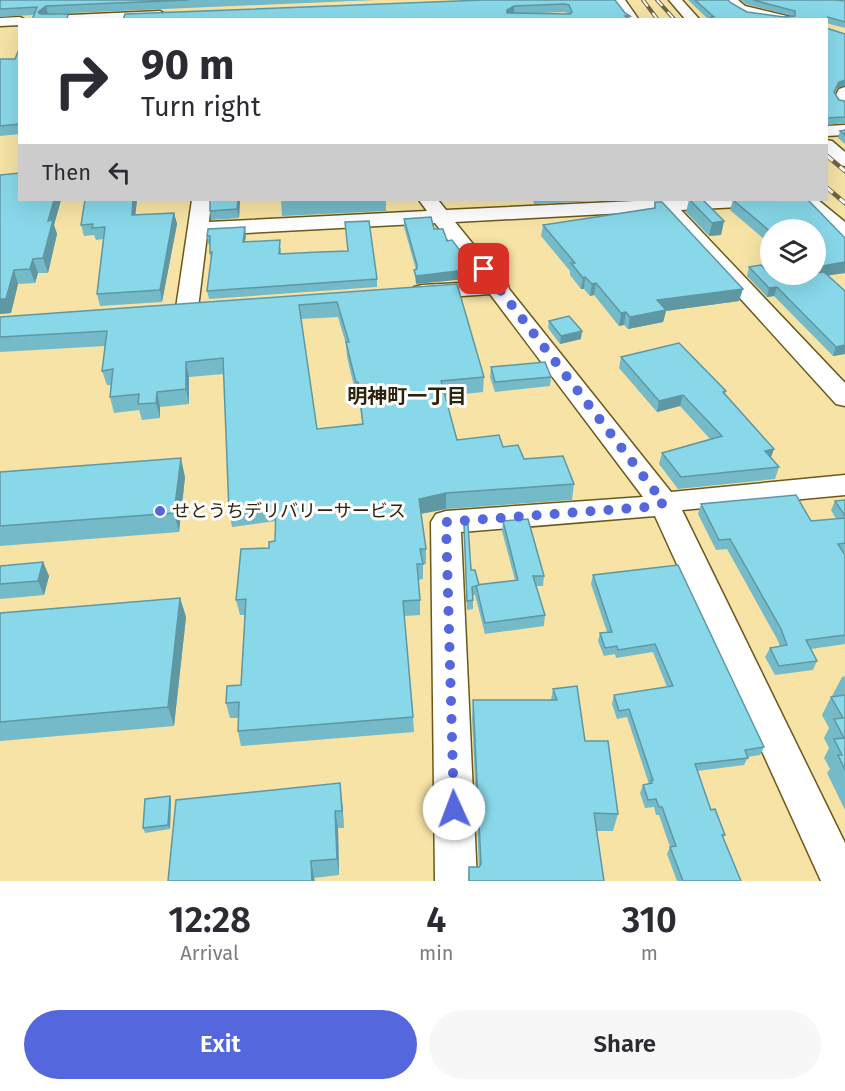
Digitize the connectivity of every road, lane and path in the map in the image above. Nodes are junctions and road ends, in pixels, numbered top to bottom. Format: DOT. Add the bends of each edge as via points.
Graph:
graph roads {
  1 [pos="618,0"];
  2 [pos="675,0"];
  3 [pos="729,0"];
  4 [pos="172,14"];
  5 [pos="89,18"];
  6 [pos="632,18"];
  7 [pos="692,18"];
  8 [pos="778,18"];
  9 [pos="18,21"];
  10 [pos="0,22"];
  11 [pos="845,92"];
  12 [pos="845,102"];
  13 [pos="845,130"];
  14 [pos="828,131"];
  15 [pos="845,136"];
  16 [pos="828,138"];
  17 [pos="845,143"];
  18 [pos="828,145"];
  19 [pos="828,147"];
  20 [pos="845,161"];
  21 [pos="202,201"];
  22 [pos="735,201"];
  23 [pos="808,201"];
  24 [pos="665,204"];
  25 [pos="435,208"];
  26 [pos="199,229"];
  27 [pos="845,232"];
  28 [pos="499,287"];
  29 [pos="406,293"];
  30 [pos="210,306"];
  31 [pos="187,308"];
  32 [pos="164,310"];
  33 [pos="845,398"];
  34 [pos="845,485"];
  35 [pos="664,503"];
  36 [pos="456,881"];
  37 [pos="842,881"];
  1 -- 6 [label="street"];
  2 -- 7 [label="street"];
  3 -- 8 [label="street" via="740,9"];
  4 -- 5 [label="street"];
  9 -- 10 [label="street"];
  11 -- 12 [label="street"];
  13 -- 14 [label="street"];
  15 -- 16 [label="street"];
  17 -- 18 [label="street"];
  19 -- 20 [label="street"];
  21 -- 26 [label="street"];
  22 -- 24 [label="street"];
  23 -- 27 [label="street"];
  24 -- 25 [label="street"];
  24 -- 33 [label="street"];
  25 -- 26 [label="street"];
  25 -- 28 [label="street"];
  26 -- 31 [label="street"];
  28 -- 29 [label="street"];
  28 -- 35 [label="street"];
  30 -- 31 [label="street"];
  31 -- 32 [label="street"];
  34 -- 35 [label="street"];
  35 -- 36 [label="street" via="446,522"];
  35 -- 37 [label="street"];
}
